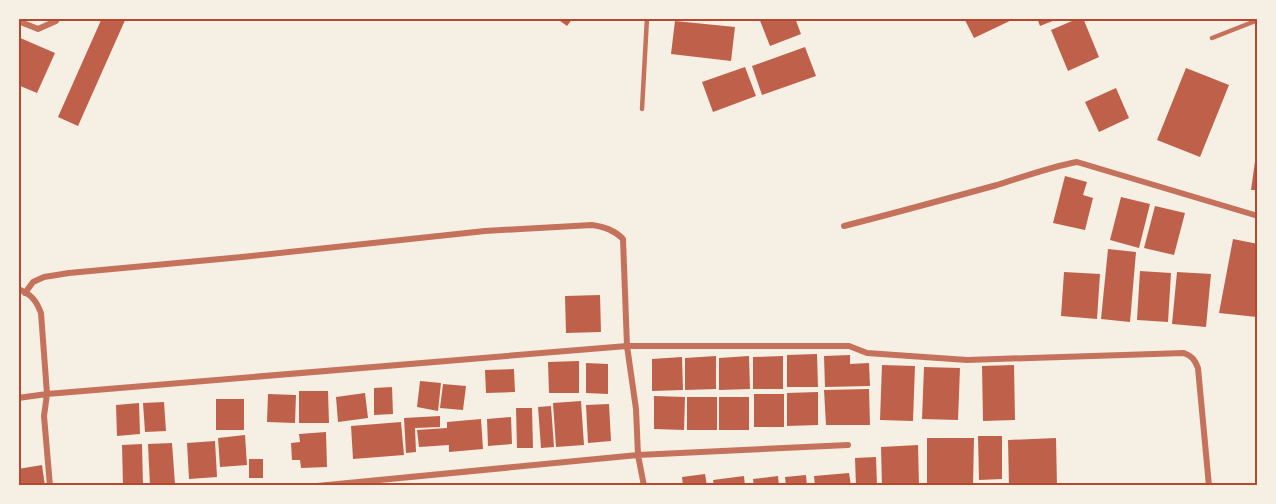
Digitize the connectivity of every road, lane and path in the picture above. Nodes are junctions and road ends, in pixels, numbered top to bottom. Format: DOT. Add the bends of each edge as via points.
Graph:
graph roads {
  1 [pos="57,18"];
  2 [pos="646,18"];
  3 [pos="1258,20"];
  4 [pos="18,21"];
  5 [pos="1212,38"];
  6 [pos="642,109"];
  7 [pos="1258,216"];
  8 [pos="844,226"];
  9 [pos="18,289"];
  10 [pos="25,292"];
  11 [pos="627,346"];
  12 [pos="47,394"];
  13 [pos="18,398"];
  14 [pos="848,445"];
  15 [pos="638,455"];
  16 [pos="50,486"];
  17 [pos="317,486"];
  18 [pos="644,486"];
  19 [pos="1209,486"];
  1 -- 4 [label="street" via="38,29"];
  2 -- 6 [label="lane"];
  3 -- 5 [label="lane"];
  7 -- 8 [label="street" via="1077,162"];
  9 -- 10 [label="street"];
  10 -- 11 [label="street" via="44,277 69,273 485,231 592,225 606,227 623,239"];
  10 -- 12 [label="street" via="36,301 41,313"];
  11 -- 12 [label="street"];
  11 -- 15 [label="street"];
  11 -- 19 [label="street" via="849,346 867,353 967,360 1184,353 1195,361 1197,368"];
  12 -- 13 [label="street"];
  12 -- 16 [label="street" via="44,416"];
  14 -- 15 [label="street"];
  15 -- 17 [label="street"];
  15 -- 18 [label="street"];
}
